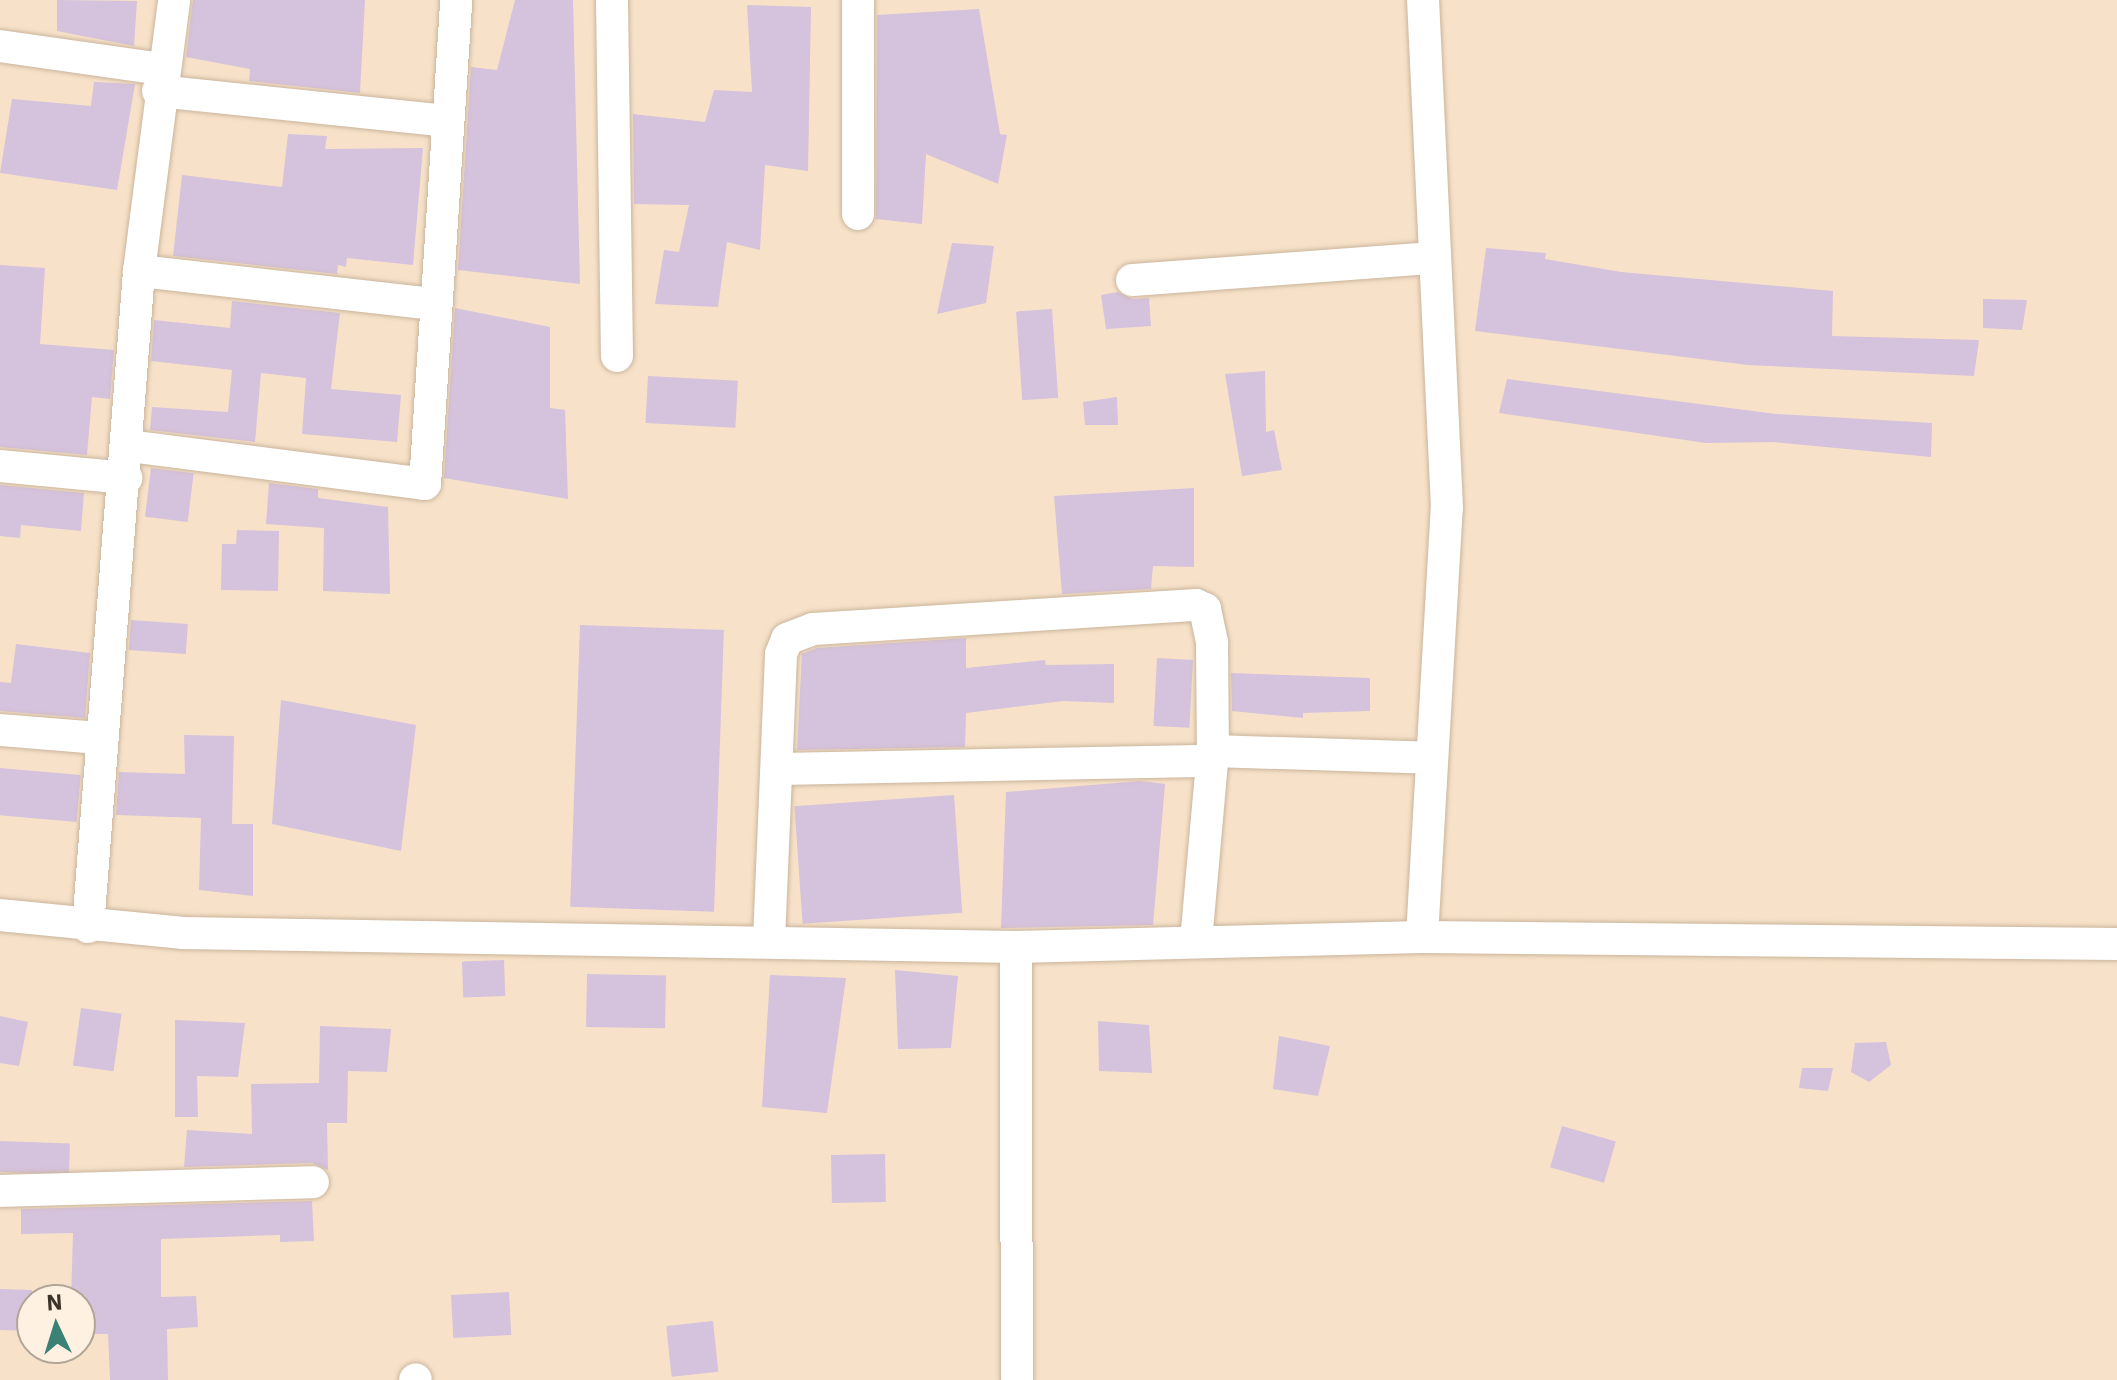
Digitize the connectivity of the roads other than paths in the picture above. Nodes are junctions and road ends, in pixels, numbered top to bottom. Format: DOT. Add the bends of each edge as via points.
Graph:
graph roads {
  1 [pos="174,0"];
  2 [pos="456,0"];
  3 [pos="612,0"];
  4 [pos="858,0"];
  5 [pos="1423,0"];
  6 [pos="0,46"];
  7 [pos="160,80"];
  8 [pos="447,121"];
  9 [pos="858,214"];
  10 [pos="1434,258"];
  11 [pos="139,271"];
  12 [pos="1132,280"];
  13 [pos="434,304"];
  14 [pos="617,356"];
  15 [pos="129,446"];
  16 [pos="0,466"];
  17 [pos="126,478"];
  18 [pos="0,730"];
  19 [pos="99,738"];
  20 [pos="1212,756"];
  21 [pos="1430,758"];
  22 [pos="779,769"];
  23 [pos="0,915"];
  24 [pos="88,927"];
  25 [pos="1422,937"];
  26 [pos="769,941"];
  27 [pos="1196,941"];
  28 [pos="2117,944"];
  29 [pos="1016,947"];
  30 [pos="313,1182"];
  31 [pos="0,1191"];
  32 [pos="1017,1380"];
  1 -- 7 [label="street"];
  2 -- 8 [label="street"];
  3 -- 14 [label="street"];
  4 -- 9 [label="street"];
  5 -- 10 [label="street"];
  6 -- 7 [label="street"];
  7 -- 8 [label="street"];
  7 -- 11 [label="street"];
  8 -- 13 [label="street"];
  10 -- 12 [label="street"];
  10 -- 21 [label="street" via="1447,508"];
  11 -- 13 [label="street"];
  11 -- 15 [label="street"];
  13 -- 15 [label="street" via="425,484"];
  15 -- 17 [label="street"];
  16 -- 17 [label="street"];
  17 -- 19 [label="street"];
  18 -- 19 [label="street"];
  19 -- 24 [label="street"];
  20 -- 21 [label="street"];
  20 -- 22 [label="street"];
  20 -- 22 [label="street" via="1212,643 1205,609 1196,605 813,629 787,639 781,654"];
  20 -- 27 [label="street"];
  21 -- 25 [label="street"];
  22 -- 26 [label="street"];
  23 -- 24 [label="street"];
  24 -- 26 [label="street" via="199,934"];
  25 -- 27 [label="street"];
  25 -- 28 [label="street"];
  26 -- 29 [label="street"];
  27 -- 29 [label="street"];
  29 -- 32 [label="street"];
  30 -- 31 [label="street"];
}
